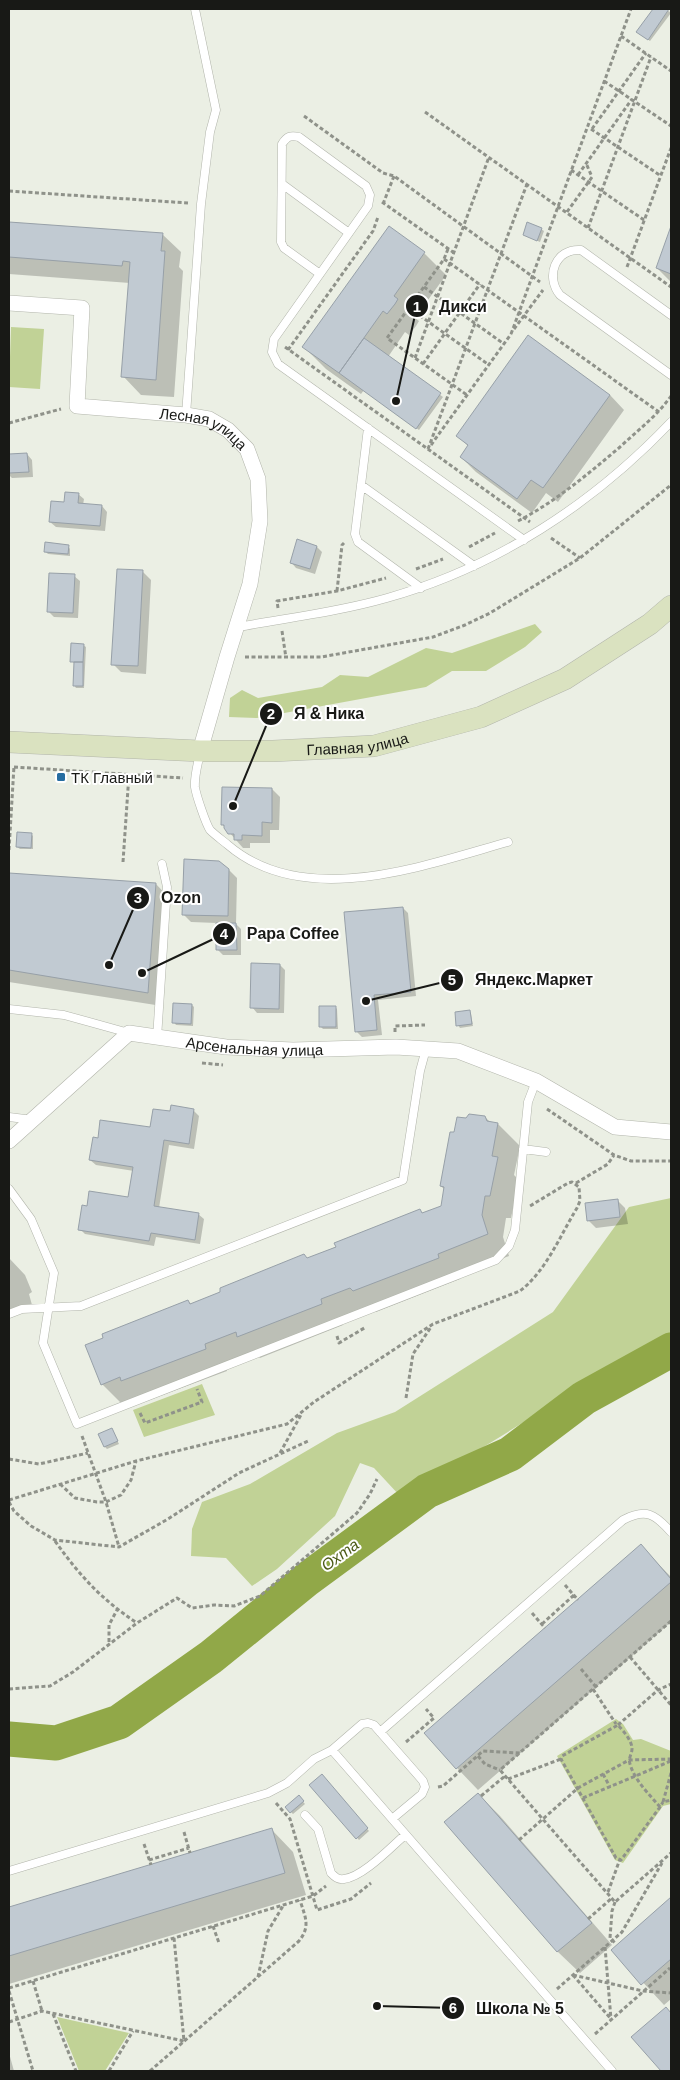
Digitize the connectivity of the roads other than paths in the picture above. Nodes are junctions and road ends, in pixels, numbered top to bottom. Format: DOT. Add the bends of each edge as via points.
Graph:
graph roads {
  1 [pos="195,9"];
  2 [pos="282,184"];
  3 [pos="349,233"];
  4 [pos="320,274"];
  5 [pos="9,303"];
  6 [pos="671,315"];
  7 [pos="671,376"];
  8 [pos="186,415"];
  9 [pos="671,422"];
  10 [pos="368,428"];
  11 [pos="361,485"];
  12 [pos="524,540"];
  13 [pos="474,566"];
  14 [pos="421,588"];
  15 [pos="671,606"];
  16 [pos="238,627"];
  17 [pos="12,751"];
  18 [pos="200,751"];
  19 [pos="508,842"];
  20 [pos="162,864"];
  21 [pos="9,1008"];
  22 [pos="129,1033"];
  23 [pos="157,1038"];
  24 [pos="426,1049"];
  25 [pos="536,1081"];
  26 [pos="9,1117"];
  27 [pos="33,1120"];
  28 [pos="671,1132"];
  29 [pos="9,1141"];
  30 [pos="523,1149"];
  31 [pos="546,1152"];
  32 [pos="9,1189"];
  33 [pos="49,1308"];
  34 [pos="9,1314"];
  35 [pos="671,1532"];
  36 [pos="380,1732"];
  37 [pos="332,1750"];
  38 [pos="306,1815"];
  39 [pos="392,1819"];
  40 [pos="405,1835"];
  41 [pos="9,1871"];
  42 [pos="612,2071"];
  1 -- 8 [label="lane" via="216,110 210,132 202,204"];
  2 -- 3 [label="lane"];
  2 -- 3 [label="lane" via="282,144 286,138 299,138 366,186 370,195 368,206"];
  2 -- 4 [label="lane" via="281,242 284,248"];
  3 -- 4 [label="lane"];
  4 -- 10 [label="lane" via="274,340 272,352 278,364"];
  5 -- 8 [label="street, Лесная улица" via="82,308 77,406"];
  6 -- 7 [label="lane" via="581,250 564,252 558,259 554,288 560,295"];
  8 -- 16 [label="street, Лесная улица" via="209,419 228,430 247,449 258,479 260,521 250,584"];
  9 -- 12 [label="lane" via="610,480 569,512"];
  10 -- 11 [label="lane"];
  10 -- 12 [label="lane"];
  11 -- 13 [label="lane"];
  11 -- 14 [label="lane" via="355,534 358,542"];
  12 -- 13 [label="lane"];
  13 -- 14 [label="lane"];
  14 -- 16 [label="lane" via="342,609"];
  15 -- 18 [label="main road, Главная улица" via="650,624 564,678 481,717 374,746"];
  16 -- 18 [label="street, Лесная улица"];
  17 -- 18 [label="main road, Главная улица" via="106,748"];
  18 -- 19 [label="lane" via="195,786 210,829 240,855 274,872 306,878 348,879 422,866"];
  20 -- 23 [label="lane" via="167,887"];
  21 -- 22 [label="lane" via="64,1015"];
  22 -- 23 [label="street, Арсенальная улица"];
  22 -- 27 [label="street"];
  23 -- 24 [label="street, Арсенальная улица" via="283,1050"];
  24 -- 25 [label="street, Арсенальная улица" via="458,1051"];
  24 -- 33 [label="lane" via="403,1180 81,1306"];
  25 -- 28 [label="street, Арсенальная улица" via="615,1128"];
  25 -- 30 [label="lane" via="530,1097"];
  26 -- 27 [label="lane"];
  27 -- 29 [label="street"];
  30 -- 31 [label="lane"];
  30 -- 33 [label="lane" via="515,1230 509,1246 496,1260 78,1424 43,1343"];
  32 -- 33 [label="lane" via="31,1219 54,1273"];
  33 -- 34 [label="lane" via="22,1309"];
  35 -- 36 [label="lane" via="651,1514 636,1513 624,1520"];
  36 -- 37 [label="lane" via="374,1725 362,1724"];
  36 -- 39 [label="lane" via="425,1787 422,1794"];
  37 -- 39 [label="lane"];
  37 -- 41 [label="lane" via="314,1759 287,1783 268,1793"];
  38 -- 40 [label="lane" via="318,1829 331,1873 344,1880 362,1871"];
  39 -- 40 [label="lane"];
  40 -- 42 [label="lane"];
}
